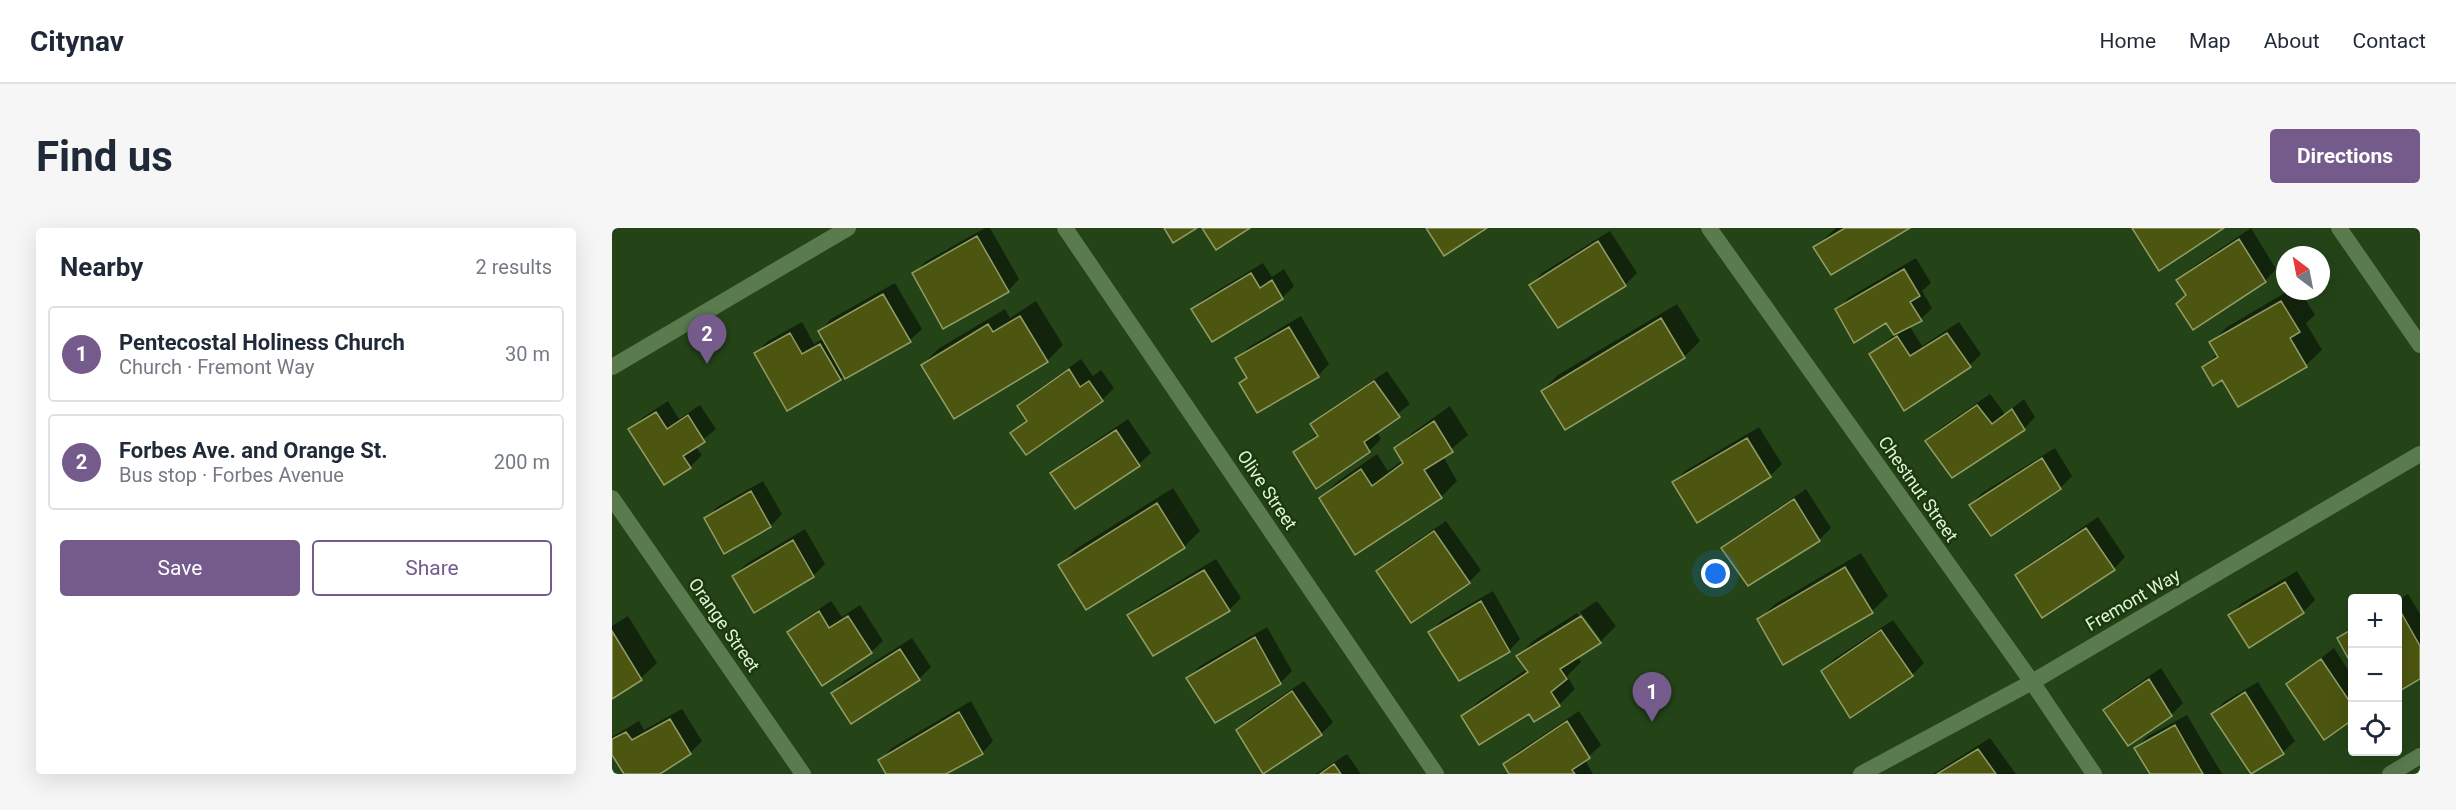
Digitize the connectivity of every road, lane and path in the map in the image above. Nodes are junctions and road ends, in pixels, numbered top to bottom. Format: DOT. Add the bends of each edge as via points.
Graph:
graph roads {
  1 [pos="848,228"];
  2 [pos="1065,228"];
  3 [pos="1708,228"];
  4 [pos="2339,228"];
  5 [pos="2420,345"];
  6 [pos="612,367"];
  7 [pos="2420,454"];
  8 [pos="612,498"];
  9 [pos="2032,682"];
  10 [pos="2420,756"];
  11 [pos="803,774"];
  12 [pos="1436,774"];
  13 [pos="1861,774"];
  14 [pos="2094,774"];
  15 [pos="2390,774"];
  1 -- 6 [label="street"];
  2 -- 12 [label="street, Olive Street"];
  3 -- 9 [label="street, Chestnut Street"];
  4 -- 5 [label="street"];
  7 -- 9 [label="street, Fremont Way"];
  8 -- 11 [label="street, Orange Street"];
  9 -- 13 [label="street, Fremont Way"];
  9 -- 14 [label="street, Chestnut Street"];
  10 -- 15 [label="street"];
}
